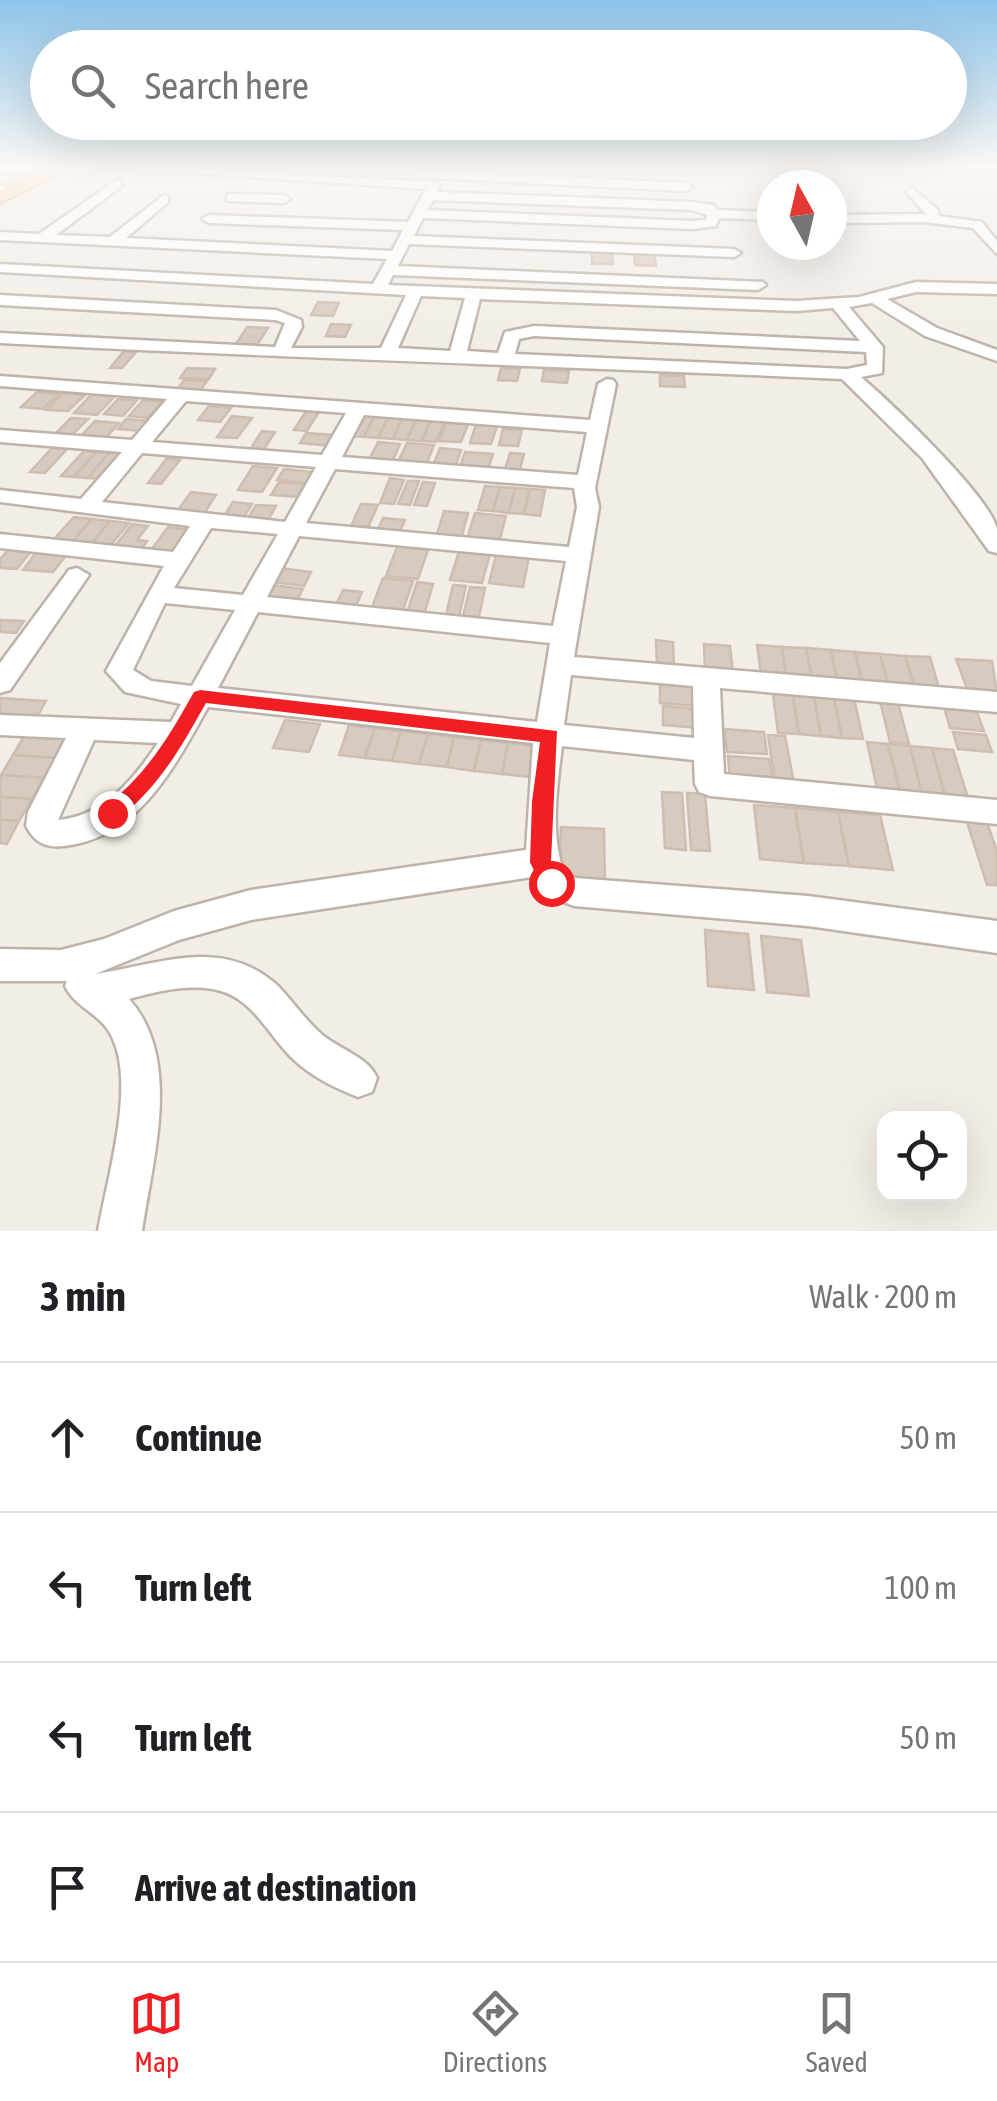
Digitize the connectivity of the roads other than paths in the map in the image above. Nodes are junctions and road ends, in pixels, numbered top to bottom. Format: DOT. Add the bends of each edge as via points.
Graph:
graph roads {
  1 [pos="62,223"];
  2 [pos="135,223"];
  3 [pos="203,223"];
  4 [pos="391,223"];
  5 [pos="410,223"];
  6 [pos="702,223"];
  7 [pos="970,223"];
  8 [pos="414,224"];
  9 [pos="0,236"];
  10 [pos="42,238"];
  11 [pos="113,241"];
  12 [pos="182,243"];
  13 [pos="997,250"];
  14 [pos="734,252"];
  15 [pos="396,255"];
  16 [pos="2,270"];
  17 [pos="387,270"];
  18 [pos="76,273"];
  19 [pos="763,286"];
  20 [pos="378,289"];
  21 [pos="997,289"];
  22 [pos="415,291"];
  23 [pos="474,294"];
  24 [pos="874,298"];
  25 [pos="0,300"];
  26 [pos="838,304"];
  27 [pos="0,338"];
  28 [pos="874,347"];
  29 [pos="280,352"];
  30 [pos="387,352"];
  31 [pos="997,356"];
  32 [pos="457,357"];
  33 [pos="504,360"];
  34 [pos="847,374"];
  35 [pos="607,384"];
  36 [pos="3,385"];
  37 [pos="182,395"];
  38 [pos="358,409"];
  39 [pos="599,427"];
  40 [pos="0,436"];
  41 [pos="138,450"];
  42 [pos="329,465"];
  43 [pos="586,486"];
  44 [pos="0,496"];
  45 [pos="88,505"];
  46 [pos="204,521"];
  47 [pos="294,528"];
  48 [pos="0,541"];
  49 [pos="997,546"];
  50 [pos="580,556"];
  51 [pos="178,560"];
  52 [pos="77,575"];
  53 [pos="158,594"];
  54 [pos="250,604"];
  55 [pos="563,636"];
  56 [pos="558,665"];
  57 [pos="706,678"];
  58 [pos="0,684"];
  59 [pos="200,696"];
  60 [pos="997,702"];
  61 [pos="0,725"];
  62 [pos="84,731"];
  63 [pos="179,734"];
  64 [pos="550,736"];
  65 [pos="710,751"];
  66 [pos="997,812"];
  67 [pos="540,862"];
  68 [pos="997,937"];
  69 [pos="0,965"];
  70 [pos="61,966"];
  71 [pos="93,993"];
  72 [pos="358,1078"];
  73 [pos="120,1231"];
  1 -- 10 [label="street"];
  2 -- 11 [label="street"];
  3 -- 12 [label="street"];
  4 -- 8 [label="street"];
  5 -- 8 [label="street"];
  6 -- 8 [label="street"];
  7 -- 13 [label="street"];
  8 -- 14 [label="street"];
  8 -- 15 [label="street"];
  9 -- 10 [label="street"];
  10 -- 11 [label="street"];
  11 -- 12 [label="street"];
  11 -- 18 [label="street"];
  12 -- 15 [label="street"];
  15 -- 17 [label="street"];
  16 -- 18 [label="street"];
  17 -- 19 [label="street"];
  17 -- 20 [label="street"];
  18 -- 20 [label="street"];
  20 -- 22 [label="street"];
  21 -- 24 [label="street" via="916,287"];
  22 -- 23 [label="street"];
  22 -- 30 [label="street"];
  23 -- 26 [label="street"];
  23 -- 32 [label="street"];
  24 -- 26 [label="street"];
  24 -- 31 [label="street" via="931,332"];
  25 -- 29 [label="street" via="276,315 293,320 294,327"];
  26 -- 28 [label="street"];
  27 -- 29 [label="street"];
  28 -- 33 [label="street" via="534,331 511,336"];
  28 -- 34 [label="street" via="876,369"];
  29 -- 30 [label="street"];
  30 -- 32 [label="street"];
  32 -- 33 [label="street"];
  33 -- 34 [label="street"];
  34 -- 49 [label="street" via="969,499"];
  35 -- 39 [label="street"];
  36 -- 37 [label="street"];
  37 -- 38 [label="street"];
  37 -- 41 [label="street"];
  38 -- 39 [label="street"];
  38 -- 42 [label="street"];
  39 -- 43 [label="street"];
  40 -- 41 [label="street"];
  41 -- 42 [label="street"];
  41 -- 45 [label="street"];
  42 -- 43 [label="street"];
  42 -- 47 [label="street"];
  43 -- 50 [label="street"];
  44 -- 45 [label="street"];
  45 -- 46 [label="street"];
  46 -- 47 [label="street"];
  46 -- 51 [label="street"];
  47 -- 50 [label="street"];
  47 -- 54 [label="street"];
  48 -- 51 [label="street"];
  50 -- 55 [label="street"];
  51 -- 53 [label="street"];
  52 -- 58 [label="street"];
  53 -- 54 [label="street"];
  53 -- 59 [label="street" via="119,671 127,684 144,690"];
  54 -- 55 [label="street"];
  54 -- 59 [label="street"];
  55 -- 56 [label="street"];
  56 -- 57 [label="street"];
  56 -- 64 [label="street"];
  57 -- 60 [label="street"];
  57 -- 65 [label="street"];
  59 -- 63 [label="street"];
  59 -- 64 [label="street"];
  61 -- 62 [label="street"];
  62 -- 63 [label="street"];
  62 -- 63 [label="street" via="43,812 42,826 51,834 84,829 112,813 146,784"];
  64 -- 65 [label="street"];
  64 -- 67 [label="street"];
  65 -- 66 [label="street" via="710,784"];
  67 -- 68 [label="street" via="551,883 574,892"];
  67 -- 70 [label="street" via="252,905"];
  69 -- 70 [label="street"];
  70 -- 71 [label="street"];
  71 -- 72 [label="street" via="138,978 198,972 234,977 261,994 329,1066"];
  71 -- 73 [label="street" via="125,1022 138,1058 138,1111"];
}
